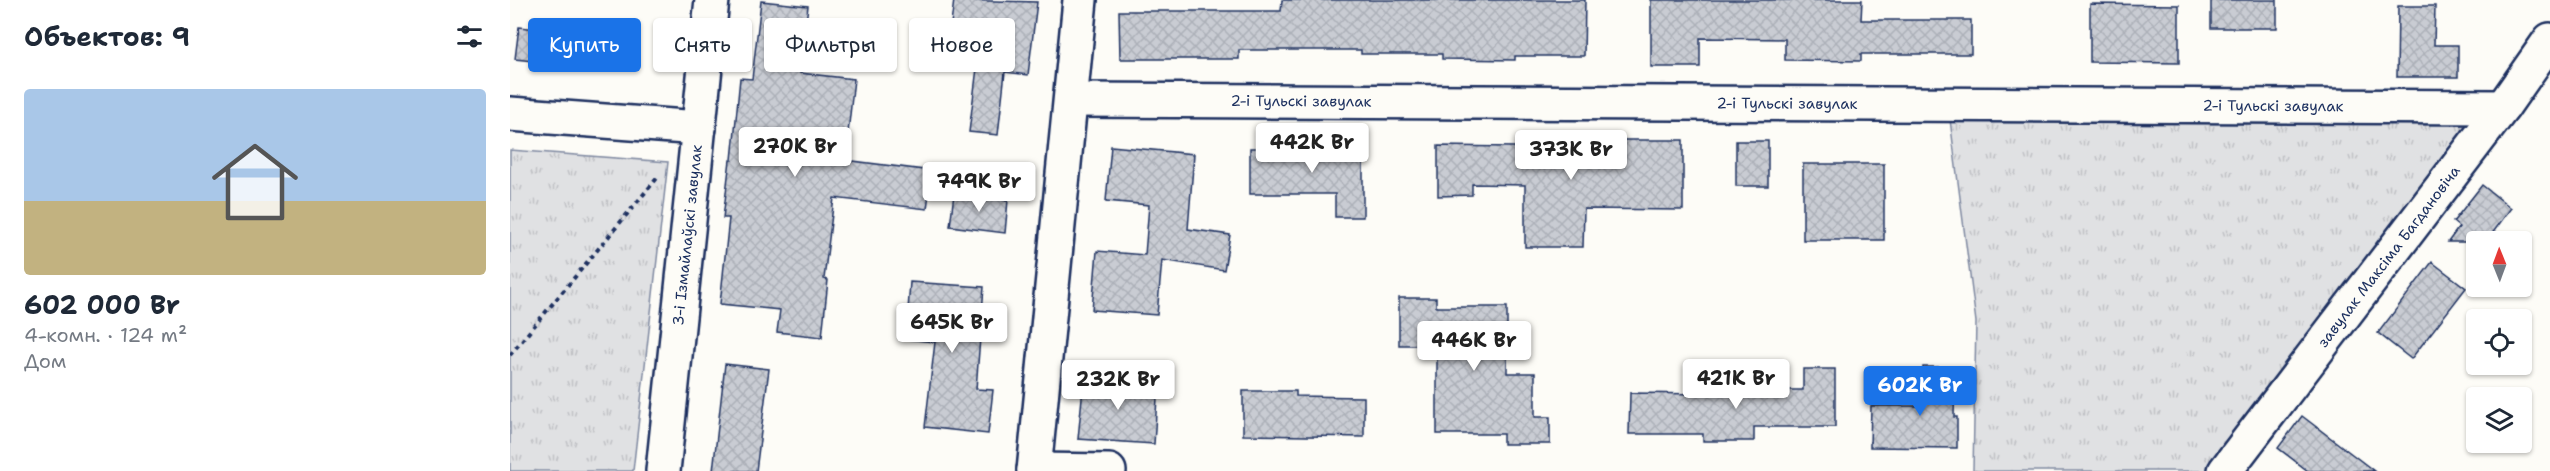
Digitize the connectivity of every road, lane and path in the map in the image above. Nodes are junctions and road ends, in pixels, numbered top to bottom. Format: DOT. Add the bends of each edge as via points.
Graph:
graph roads {
  1 [pos="712,0"];
  2 [pos="1080,0"];
  3 [pos="2550,40"];
  4 [pos="1071,100"];
  5 [pos="2503,106"];
  6 [pos="510,114"];
  7 [pos="699,128"];
  8 [pos="661,173"];
  9 [pos="510,355"];
  10 [pos="1034,470"];
  11 [pos="663,471"];
  12 [pos="1109,471"];
  13 [pos="2225,471"];
  1 -- 7 [label="street, 3-і Ізмайлаўскі завулак"];
  2 -- 4 [label="street"];
  3 -- 5 [label="street, завулак Максіма Багдановіча"];
  4 -- 5 [label="street, 2-і Тульскі завулак"];
  4 -- 10 [label="street"];
  5 -- 13 [label="street, завулак Максіма Багдановіча"];
  6 -- 7 [label="street"];
  7 -- 11 [label="street, 3-і Ізмайлаўскі завулак"];
  8 -- 9 [label="path"];
  10 -- 12 [label="street"];
}
